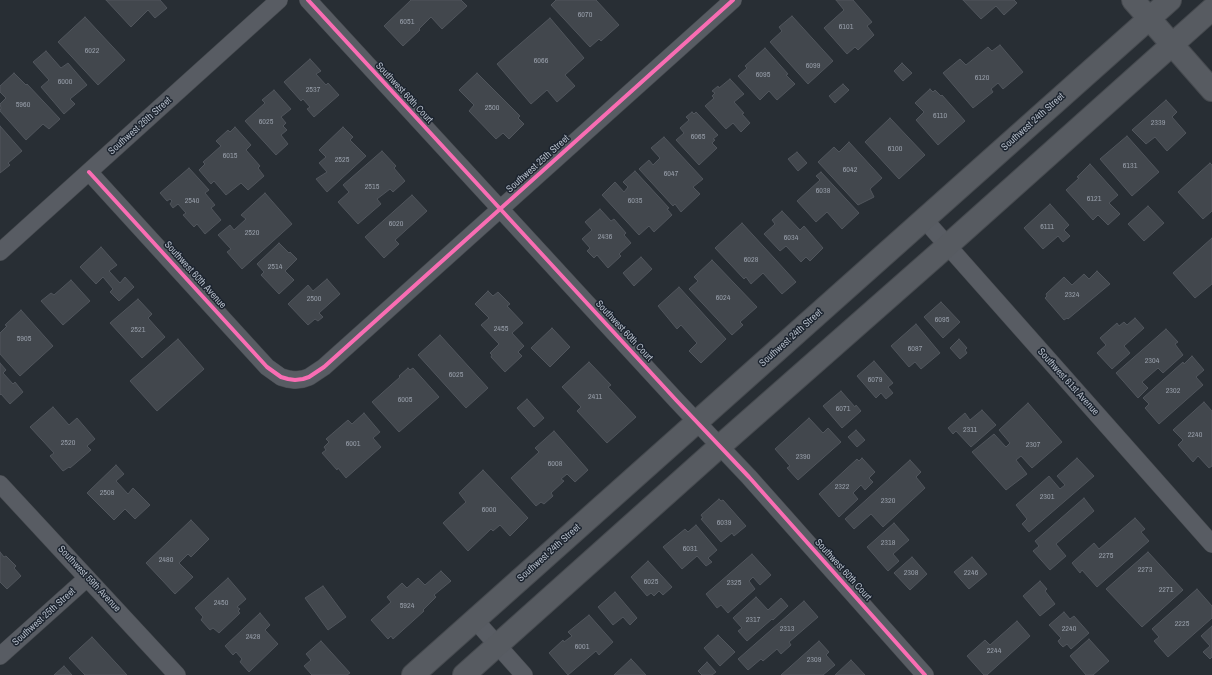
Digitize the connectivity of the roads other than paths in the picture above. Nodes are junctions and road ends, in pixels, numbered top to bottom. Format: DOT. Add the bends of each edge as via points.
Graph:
graph roads {
  1 [pos="279,0"];
  2 [pos="308,0"];
  3 [pos="733,0"];
  4 [pos="1133,0"];
  5 [pos="1170,0"];
  6 [pos="1212,9"];
  7 [pos="1149,18"];
  8 [pos="1172,44"];
  9 [pos="1212,90"];
  10 [pos="89,172"];
  11 [pos="500,209"];
  12 [pos="924,219"];
  13 [pos="947,246"];
  14 [pos="0,252"];
  15 [pos="295,380"];
  16 [pos="697,422"];
  17 [pos="720,446"];
  18 [pos="0,484"];
  19 [pos="1212,544"];
  20 [pos="87,578"];
  21 [pos="475,620"];
  22 [pos="498,645"];
  23 [pos="0,656"];
  24 [pos="177,675"];
  25 [pos="413,675"];
  26 [pos="464,675"];
  27 [pos="524,675"];
  28 [pos="925,675"];
  1 -- 10 [label="street, Southwest 26th Street"];
  2 -- 11 [label="street, Southwest 60th Court"];
  3 -- 11 [label="street, Southwest 25th Street"];
  4 -- 7 [label="main road"];
  5 -- 7 [label="main road, Southwest 24th Street"];
  6 -- 8 [label="main road"];
  7 -- 8 [label="main road"];
  7 -- 12 [label="main road, Southwest 24th Street"];
  8 -- 9 [label="main road"];
  8 -- 13 [label="main road"];
  10 -- 14 [label="street, Southwest 26th Street"];
  10 -- 15 [label="street, Southwest 60th Avenue" via="267,367 281,377"];
  11 -- 15 [label="street, Southwest 25th Street" via="324,367 309,377"];
  11 -- 16 [label="street, Southwest 60th Court"];
  12 -- 13 [label="street, Southwest 61st Avenue"];
  12 -- 16 [label="main road, Southwest 24th Street"];
  13 -- 17 [label="main road"];
  13 -- 19 [label="street, Southwest 61st Avenue"];
  16 -- 17 [label="street, Southwest 60th Court"];
  16 -- 21 [label="main road, Southwest 24th Street"];
  17 -- 22 [label="main road"];
  17 -- 28 [label="street, Southwest 60th Court"];
  18 -- 20 [label="street, Southwest 59th Avenue"];
  20 -- 23 [label="street, Southwest 25th Street"];
  20 -- 24 [label="street, Southwest 59th Avenue"];
  21 -- 22 [label="street"];
  21 -- 25 [label="main road, Southwest 24th Street"];
  22 -- 26 [label="main road"];
  22 -- 27 [label="street"];
}
